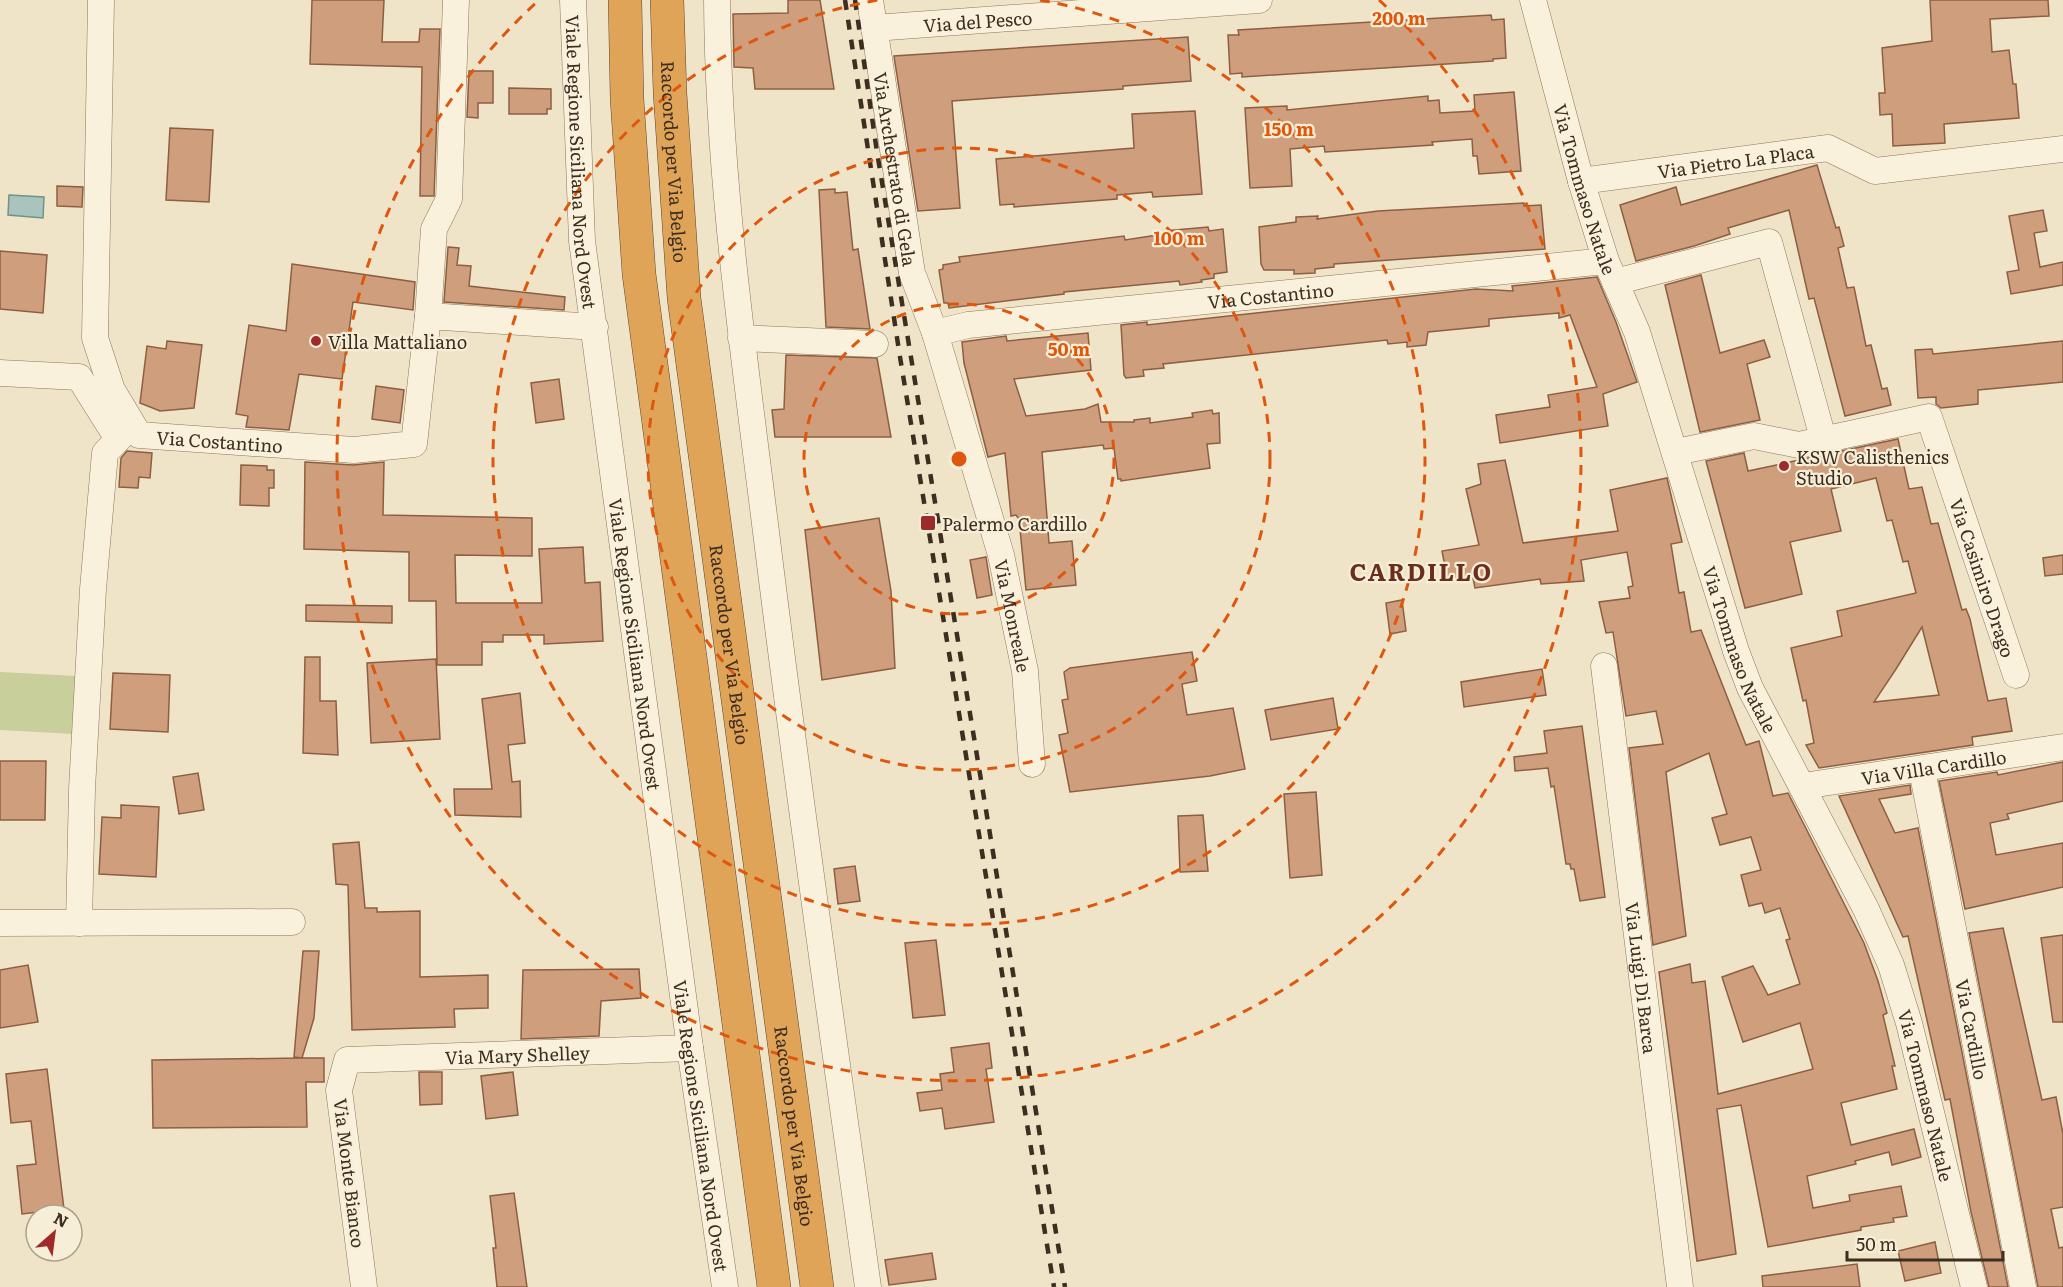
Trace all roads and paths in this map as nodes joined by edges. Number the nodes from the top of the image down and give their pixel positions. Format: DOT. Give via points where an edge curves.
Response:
graph roads {
  1 [pos="101,0"];
  2 [pos="456,0"];
  3 [pos="573,0"];
  4 [pos="625,0"];
  5 [pos="667,0"];
  6 [pos="717,0"];
  7 [pos="870,0"];
  8 [pos="1259,0"];
  9 [pos="1533,0"];
  10 [pos="874,28"];
  11 [pos="2063,148"];
  12 [pos="1581,181"];
  13 [pos="1611,272"];
  14 [pos="428,316"];
  15 [pos="595,327"];
  16 [pos="935,333"];
  17 [pos="741,338"];
  18 [pos="875,344"];
  19 [pos="0,373"];
  20 [pos="125,432"];
  21 [pos="1823,438"];
  22 [pos="1676,452"];
  23 [pos="1604,666"];
  24 [pos="2016,675"];
  25 [pos="2063,747"];
  26 [pos="1032,764"];
  27 [pos="1922,770"];
  28 [pos="1803,786"];
  29 [pos="292,922"];
  30 [pos="0,923"];
  31 [pos="79,923"];
  32 [pos="690,1048"];
  33 [pos="347,1060"];
  34 [pos="364,1287"];
  35 [pos="725,1287"];
  36 [pos="774,1287"];
  37 [pos="817,1287"];
  38 [pos="868,1287"];
  39 [pos="1680,1287"];
  40 [pos="1974,1287"];
  41 [pos="2023,1287"];
  1 -- 20 [label="street, Via Costantino" via="95,338"];
  2 -- 14 [label="street" via="449,199 434,229"];
  3 -- 15 [label="street, Viale Regione Siciliana Nord Ovest" via="582,241"];
  4 -- 36 [label="highway" via="627,99 639,274"];
  5 -- 37 [label="highway, Raccordo per Via Belgio" via="684,298"];
  6 -- 17 [label="street" via="717,66 729,238"];
  7 -- 10 [label="street, Via Archestrato di Gela"];
  8 -- 10 [label="street, Via del Pesco"];
  9 -- 12 [label="street, Via Tommaso Natale"];
  10 -- 16 [label="street, Via Archestrato di Gela" via="912,273"];
  11 -- 12 [label="street, Via Pietro La Placa" via="1875,171 1828,148"];
  12 -- 13 [label="street, Via Tommaso Natale"];
  13 -- 16 [label="street, Via Costantino" via="968,325"];
  13 -- 21 [label="street" via="1769,242"];
  13 -- 22 [label="street, Via Tommaso Natale" via="1637,332"];
  14 -- 15 [label="street"];
  14 -- 20 [label="street, Via Costantino" via="414,444 354,450"];
  15 -- 32 [label="street, Viale Regione Siciliana Nord Ovest"];
  16 -- 26 [label="street, Via Monreale" via="1001,555 1024,671"];
  17 -- 18 [label="street"];
  17 -- 38 [label="street" via="795,767"];
  19 -- 20 [label="street" via="79,377"];
  20 -- 31 [label="street" via="105,453 82,789"];
  21 -- 22 [label="street, Via Casimiro Drago" via="1799,445 1754,436"];
  21 -- 24 [label="street, Via Casimiro Drago" via="1929,417"];
  22 -- 28 [label="street, Via Tommaso Natale" via="1750,688"];
  23 -- 39 [label="street, Via Luigi Di Barca"];
  25 -- 27 [label="street, Via Villa Cardillo"];
  27 -- 28 [label="street, Via Villa Cardillo"];
  27 -- 41 [label="street, Via Cardillo"];
  28 -- 40 [label="street, Via Tommaso Natale" via="1891,965"];
  29 -- 31 [label="street"];
  30 -- 31 [label="street"];
  32 -- 33 [label="street, Via Mary Shelley"];
  32 -- 35 [label="street, Viale Regione Siciliana Nord Ovest"];
  33 -- 34 [label="street, Via Monte Bianco" via="339,1090"];
}
